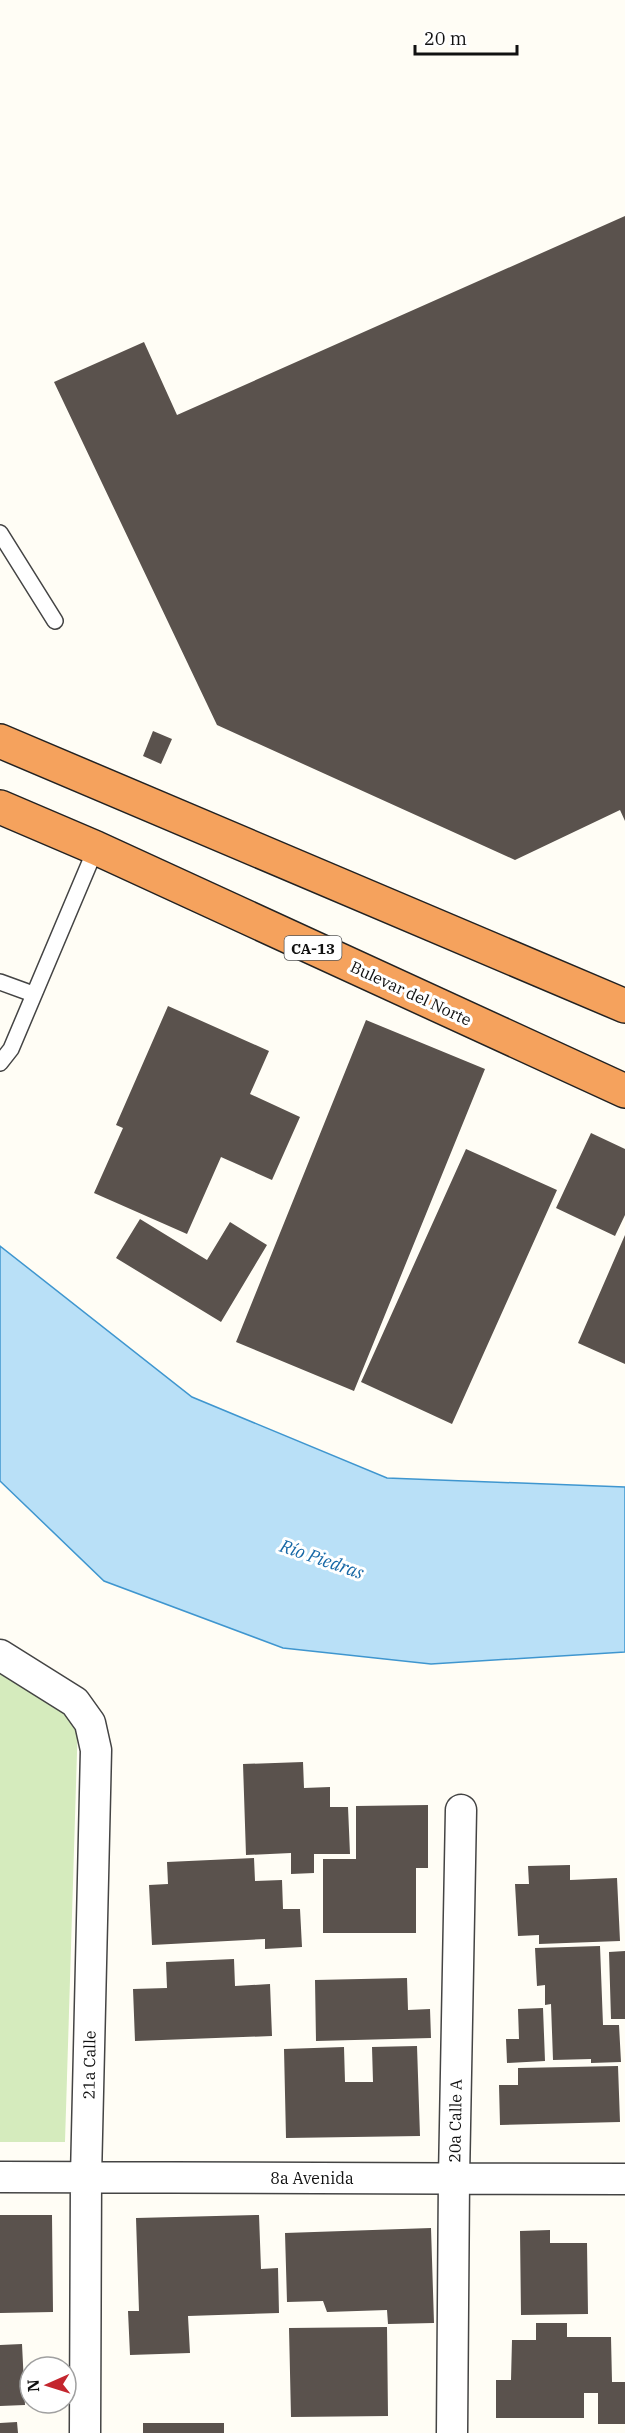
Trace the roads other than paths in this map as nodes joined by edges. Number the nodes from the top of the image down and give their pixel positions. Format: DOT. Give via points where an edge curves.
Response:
graph roads {
  1 [pos="0,533"];
  2 [pos="55,621"];
  3 [pos="0,741"];
  4 [pos="0,807"];
  5 [pos="96,848"];
  6 [pos="0,982"];
  7 [pos="33,994"];
  8 [pos="625,1006"];
  9 [pos="0,1064"];
  10 [pos="625,1091"];
  11 [pos="0,1655"];
  12 [pos="461,1810"];
  13 [pos="0,2177"];
  14 [pos="86,2177"];
  15 [pos="454,2178"];
  16 [pos="625,2179"];
  17 [pos="85,2433"];
  18 [pos="453,2433"];
  1 -- 2 [label="lane"];
  3 -- 8 [label="highway"];
  4 -- 5 [label="highway, Bulevar del Norte / CA-13"];
  5 -- 7 [label="lane"];
  5 -- 10 [label="highway, Bulevar del Norte / CA-13"];
  6 -- 7 [label="lane"];
  7 -- 9 [label="lane" via="11,1048"];
  11 -- 14 [label="street, 21a Calle" via="75,1702 90,1724 96,1750"];
  12 -- 15 [label="street, 20a Calle A"];
  13 -- 14 [label="street, 8a Avenida"];
  14 -- 15 [label="street, 8a Avenida"];
  14 -- 17 [label="street, 21a Calle"];
  15 -- 16 [label="street, 8a Avenida"];
  15 -- 18 [label="street, 20a Calle A"];
}
